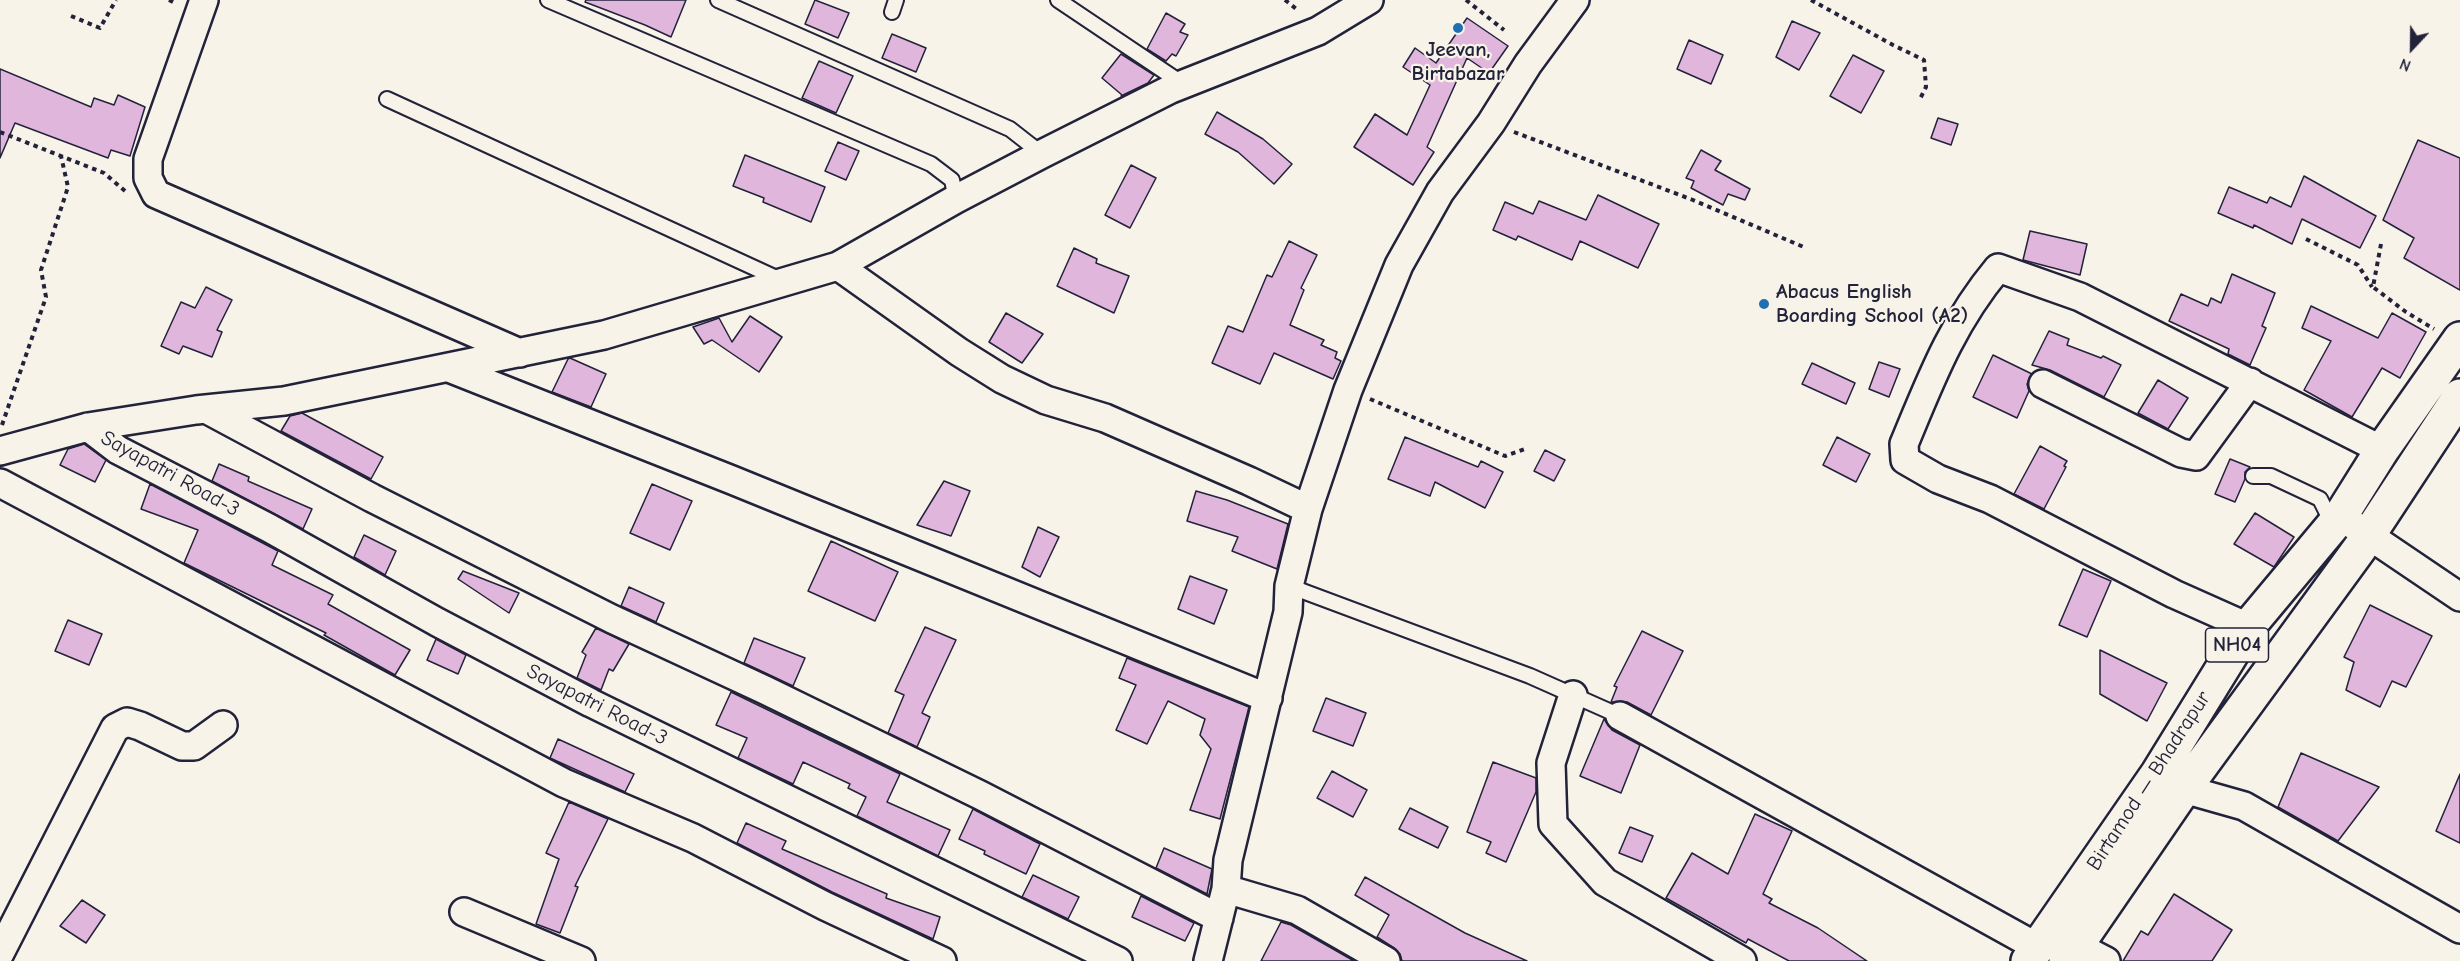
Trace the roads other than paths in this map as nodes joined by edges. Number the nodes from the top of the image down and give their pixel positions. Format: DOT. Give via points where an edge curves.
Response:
graph roads {
  1 [pos="204,0"];
  2 [pos="548,0"];
  3 [pos="718,0"];
  4 [pos="1058,0"];
  5 [pos="1369,0"];
  6 [pos="1575,0"];
  7 [pos="1184,84"];
  8 [pos="387,99"];
  9 [pos="1042,154"];
  10 [pos="956,199"];
  11 [pos="838,266"];
  12 [pos="785,282"];
  13 [pos="2451,336"];
  14 [pos="520,353"];
  15 [pos="449,368"];
  16 [pos="2250,382"];
  17 [pos="2043,384"];
  18 [pos="2460,396"];
  19 [pos="206,409"];
  20 [pos="88,427"];
  21 [pos="2382,450"];
  22 [pos="0,451"];
  23 [pos="2253,476"];
  24 [pos="0,483"];
  25 [pos="1308,509"];
  26 [pos="2340,517"];
  27 [pos="2369,534"];
  28 [pos="1289,586"];
  29 [pos="2460,597"];
  30 [pos="2248,627"];
  31 [pos="1573,695"];
  32 [pos="1268,698"];
  33 [pos="1620,716"];
  34 [pos="222,725"];
  35 [pos="2171,781"];
  36 [pos="1226,889"];
  37 [pos="464,912"];
  38 [pos="1219,918"];
  39 [pos="2460,929"];
  40 [pos="0,953"];
  41 [pos="2071,953"];
  42 [pos="2032,954"];
  43 [pos="581,961"];
  44 [pos="942,961"];
  45 [pos="1118,961"];
  46 [pos="1208,961"];
  47 [pos="1386,961"];
  48 [pos="1742,961"];
  49 [pos="2106,961"];
  1 -- 14 [label="street" via="148,159 148,177 156,194"];
  2 -- 10 [label="lane" via="931,164 952,180"];
  3 -- 9 [label="lane" via="1010,129"];
  4 -- 7 [label="lane"];
  5 -- 7 [label="street" via="1318,31"];
  6 -- 25 [label="street" via="1440,192 1399,265 1348,390"];
  7 -- 9 [label="street"];
  8 -- 12 [label="lane"];
  9 -- 10 [label="street"];
  10 -- 11 [label="street"];
  11 -- 12 [label="street"];
  11 -- 25 [label="street" via="1002,379 1046,400 1105,418"];
  12 -- 14 [label="street" via="604,335"];
  13 -- 21 [label="main road, Birtamod — Bhadrapur / NH04"];
  14 -- 15 [label="street"];
  15 -- 19 [label="street" via="284,401"];
  15 -- 32 [label="street"];
  16 -- 17 [label="street" via="2196,456 2181,453"];
  16 -- 21 [label="street"];
  16 -- 30 [label="street" via="2080,297 1998,268 1979,291 1944,349 1904,444 1905,460 1938,479 1990,499 2174,594"];
  18 -- 27 [label="main road, Birtamod — Bhadrapur / NH04"];
  19 -- 20 [label="street"];
  19 -- 38 [label="street" via="612,619 980,795"];
  20 -- 22 [label="street"];
  20 -- 45 [label="street, Sayapatri Road-3" via="118,450 591,703"];
  21 -- 26 [label="main road, Birtamod — Bhadrapur / NH04"];
  23 -- 26 [label="lane" via="2271,476 2320,499 2326,511"];
  24 -- 44 [label="street" via="564,783 693,838"];
  25 -- 28 [label="street"];
  26 -- 27 [label="street"];
  26 -- 30 [label="main road, Birtamod — Bhadrapur / NH04"];
  27 -- 29 [label="street"];
  27 -- 35 [label="main road, Birtamod — Bhadrapur / NH04"];
  28 -- 31 [label="lane" via="1530,675"];
  28 -- 32 [label="street" via="1288,612"];
  30 -- 35 [label="main road, Birtamod — Bhadrapur / NH04"];
  31 -- 33 [label="lane"];
  31 -- 48 [label="street" via="1551,763 1553,824 1605,882"];
  32 -- 36 [label="street" via="1228,860"];
  33 -- 42 [label="street"];
  34 -- 40 [label="street" via="194,746 182,746 127,722 115,728"];
  35 -- 39 [label="street" via="2244,806"];
  35 -- 41 [label="main road, Birtamod — Bhadrapur / NH04"];
  35 -- 42 [label="main road, Birtamod — Bhadrapur / NH04"];
  36 -- 38 [label="street"];
  36 -- 47 [label="street" via="1297,910"];
  37 -- 43 [label="street"];
  38 -- 46 [label="street"];
  41 -- 49 [label="street"];
}
